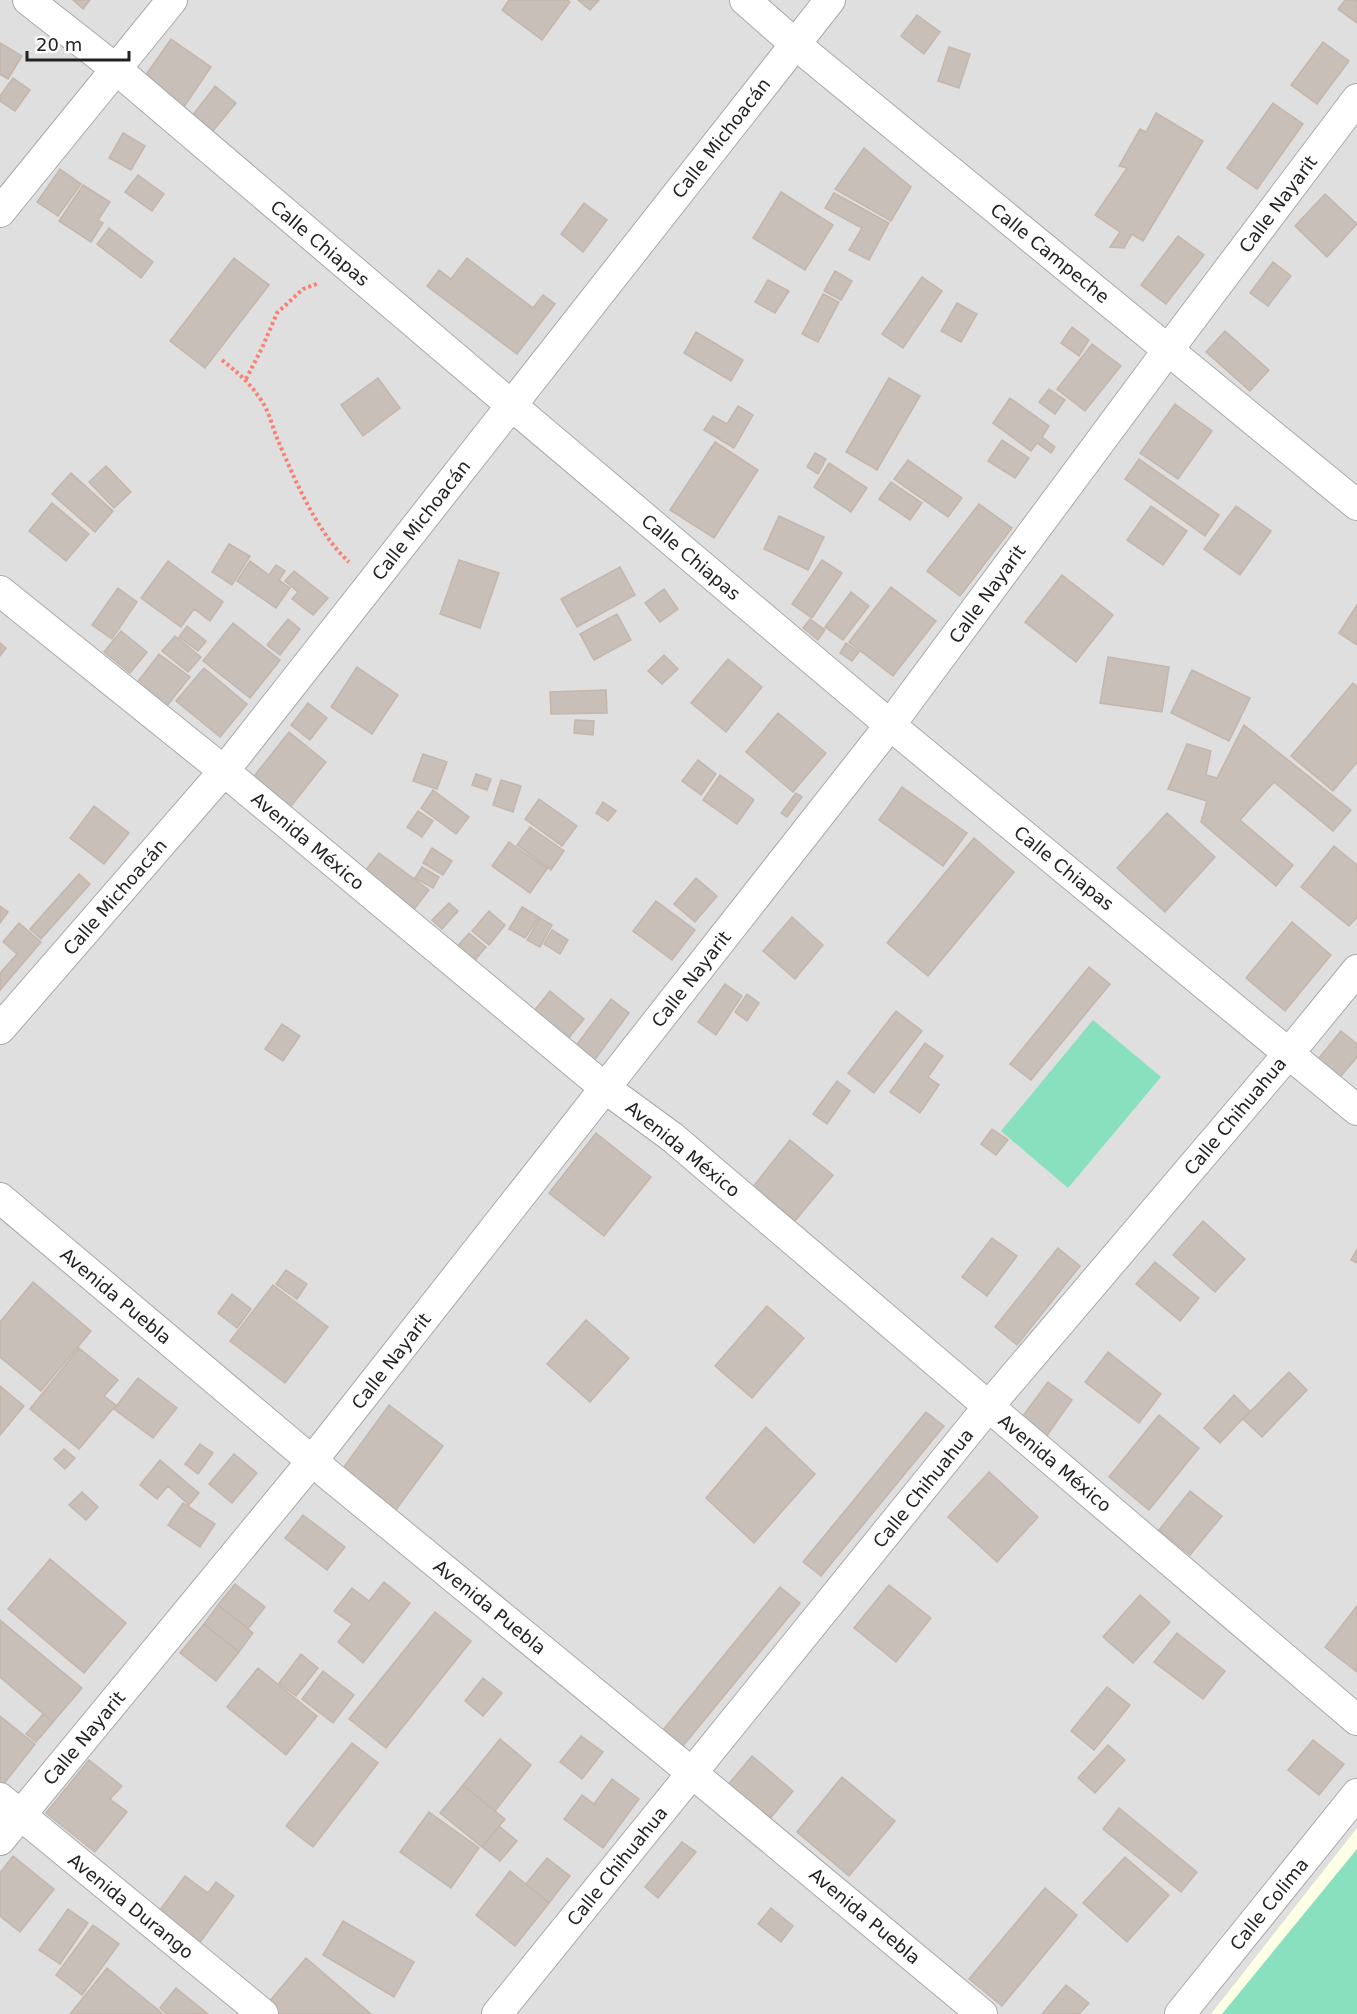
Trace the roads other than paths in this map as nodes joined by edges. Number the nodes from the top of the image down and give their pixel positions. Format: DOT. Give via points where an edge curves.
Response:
graph roads {
  1 [pos="28,0"];
  2 [pos="172,0"];
  3 [pos="745,0"];
  4 [pos="830,0"];
  5 [pos="795,44"];
  6 [pos="116,69"];
  7 [pos="1357,99"];
  8 [pos="0,212"];
  9 [pos="1168,350"];
  10 [pos="511,405"];
  11 [pos="1357,505"];
  12 [pos="0,591"];
  13 [pos="891,725"];
  14 [pos="224,771"];
  15 [pos="1357,970"];
  16 [pos="0,1029"];
  17 [pos="1289,1053"];
  18 [pos="605,1088"];
  19 [pos="1357,1110"];
  20 [pos="0,1198"];
  21 [pos="988,1407"];
  22 [pos="312,1461"];
  23 [pos="1357,1720"];
  24 [pos="692,1773"];
  25 [pos="1357,1794"];
  26 [pos="10,1806"];
  27 [pos="0,1840"];
  28 [pos="263,2014"];
  29 [pos="497,2014"];
  30 [pos="982,2014"];
  31 [pos="1180,2014"];
  1 -- 6 [label="street, Calle Chiapas"];
  2 -- 6 [label="street"];
  3 -- 5 [label="street, Calle Campeche"];
  4 -- 5 [label="street, Calle Michoacán"];
  5 -- 9 [label="street, Calle Campeche"];
  5 -- 10 [label="street, Calle Michoacán"];
  6 -- 8 [label="street"];
  6 -- 10 [label="street, Calle Chiapas"];
  7 -- 9 [label="street, Calle Nayarit"];
  9 -- 11 [label="street, Calle Campeche"];
  9 -- 13 [label="street, Calle Nayarit"];
  10 -- 13 [label="street, Calle Chiapas"];
  10 -- 14 [label="street, Calle Michoacán"];
  12 -- 14 [label="street, Avenida México"];
  13 -- 17 [label="street, Calle Chiapas"];
  13 -- 18 [label="street, Calle Nayarit"];
  14 -- 16 [label="street, Calle Michoacán"];
  14 -- 18 [label="street, Avenida México"];
  15 -- 17 [label="street, Calle Chihuahua"];
  17 -- 19 [label="street, Calle Chiapas"];
  17 -- 21 [label="street, Calle Chihuahua"];
  18 -- 21 [label="street, Avenida México" via="672,1137"];
  18 -- 22 [label="street, Calle Nayarit"];
  20 -- 22 [label="street, Avenida Puebla"];
  21 -- 23 [label="street, Avenida México"];
  21 -- 24 [label="street, Calle Chihuahua"];
  22 -- 24 [label="street, Avenida Puebla"];
  22 -- 26 [label="street, Calle Nayarit"];
  24 -- 29 [label="street, Calle Chihuahua"];
  24 -- 30 [label="street, Avenida Puebla"];
  25 -- 31 [label="street, Calle Colima"];
  26 -- 27 [label="street, Calle Nayarit"];
  26 -- 28 [label="street, Avenida Durango"];
}
